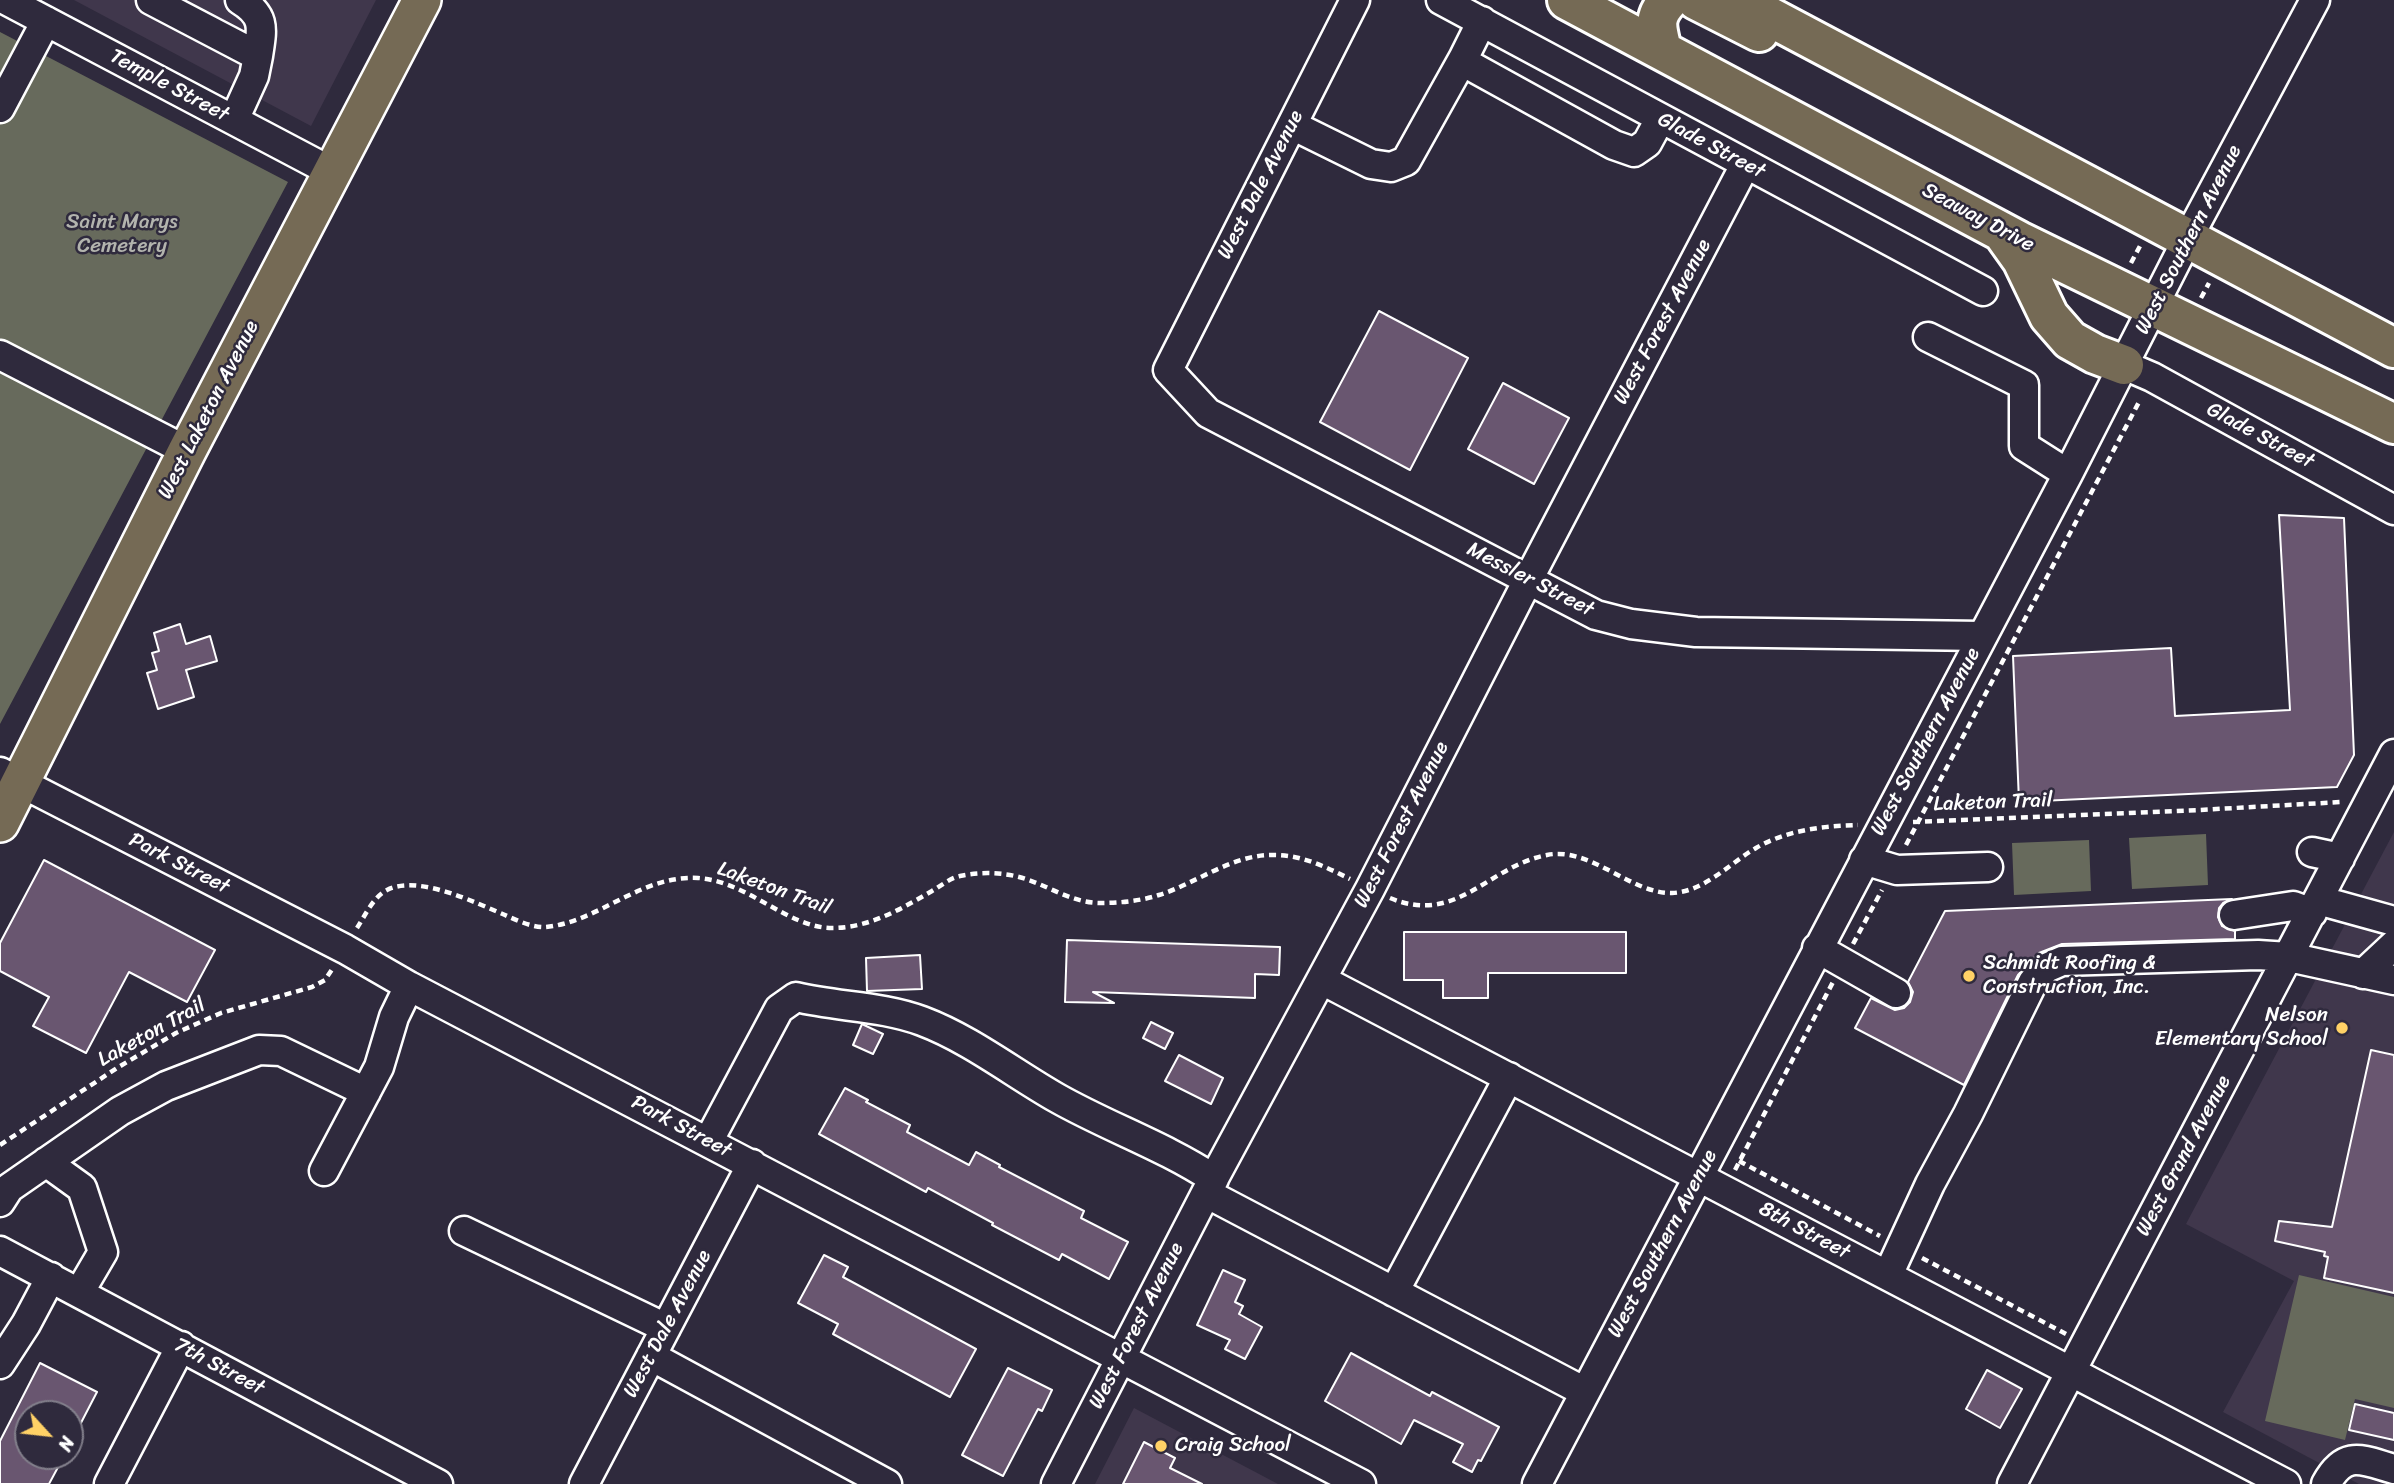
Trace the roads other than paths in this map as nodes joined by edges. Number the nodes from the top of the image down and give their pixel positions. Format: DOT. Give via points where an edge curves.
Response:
graph roads {
  1 [pos="6,0"];
  2 [pos="151,0"];
  3 [pos="240,0"];
  4 [pos="422,0"];
  5 [pos="1355,0"];
  6 [pos="1441,0"];
  7 [pos="1567,0"];
  8 [pos="1669,0"];
  9 [pos="1696,0"];
  10 [pos="1738,0"];
  11 [pos="2315,0"];
  12 [pos="46,21"];
  13 [pos="1482,22"];
  14 [pos="1662,50"];
  15 [pos="258,56"];
  16 [pos="1464,57"];
  17 [pos="0,108"];
  18 [pos="1660,119"];
  19 [pos="234,120"];
  20 [pos="1292,125"];
  21 [pos="1745,165"];
  22 [pos="332,172"];
  23 [pos="2131,209"];
  24 [pos="2001,232"];
  25 [pos="2188,238"];
  26 [pos="1983,290"];
  27 [pos="2154,306"];
  28 [pos="1928,337"];
  29 [pos="2394,348"];
  30 [pos="0,355"];
  31 [pos="2124,365"];
  32 [pos="1168,370"];
  33 [pos="2394,424"];
  34 [pos="187,452"];
  35 [pos="2068,474"];
  36 [pos="2394,510"];
  37 [pos="1528,580"];
  38 [pos="1982,636"];
  39 [pos="2394,754"];
  40 [pos="10,778"];
  41 [pos="0,823"];
  42 [pos="2312,852"];
  43 [pos="2340,858"];
  44 [pos="1864,859"];
  45 [pos="1988,867"];
  46 [pos="2315,906"];
  47 [pos="2234,915"];
  48 [pos="2394,922"];
  49 [pos="2394,945"];
  50 [pos="1817,948"];
  51 [pos="2289,957"];
  52 [pos="2363,974"];
  53 [pos="1322,980"];
  54 [pos="2394,980"];
  55 [pos="409,986"];
  56 [pos="1896,993"];
  57 [pos="1510,1077"];
  58 [pos="366,1091"];
  59 [pos="708,1142"];
  60 [pos="46,1162"];
  61 [pos="752,1164"];
  62 [pos="324,1171"];
  63 [pos="1699,1176"];
  64 [pos="1210,1186"];
  65 [pos="0,1202"];
  66 [pos="464,1231"];
  67 [pos="0,1251"];
  68 [pos="1888,1275"];
  69 [pos="51,1278"];
  70 [pos="79,1293"];
  71 [pos="1394,1293"];
  72 [pos="666,1328"];
  73 [pos="181,1346"];
  74 [pos="651,1356"];
  75 [pos="1119,1358"];
  76 [pos="0,1364"];
  77 [pos="2072,1371"];
  78 [pos="1585,1392"];
  79 [pos="2394,1469"];
  80 [pos="2254,1477"];
  81 [pos="109,1484"];
  82 [pos="438,1484"];
  83 [pos="584,1484"];
  84 [pos="887,1484"];
  85 [pos="1056,1484"];
  86 [pos="1361,1484"];
  87 [pos="1537,1484"];
  88 [pos="2012,1484"];
  89 [pos="2286,1484"];
  90 [pos="2326,1484"];
  1 -- 12 [label="street, Temple Street"];
  2 -- 15 [label="street"];
  3 -- 15 [label="street" via="258,14 262,28"];
  4 -- 22 [label="main road, West Laketon Avenue"];
  5 -- 20 [label="street, West Dale Avenue"];
  6 -- 13 [label="street, Glade Street"];
  7 -- 14 [label="highway, Seaway Drive"];
  8 -- 14 [label="highway" via="1659,11"];
  9 -- 23 [label="highway" via="2094,208"];
  10 -- 23 [label="highway"];
  11 -- 25 [label="street, West Southern Avenue"];
  12 -- 17 [label="street"];
  12 -- 19 [label="street, Temple Street"];
  13 -- 16 [label="street"];
  13 -- 18 [label="street, Glade Street"];
  14 -- 24 [label="highway, Seaway Drive"];
  15 -- 19 [label="street"];
  16 -- 18 [label="street" via="1469,65 1634,152 1647,144"];
  16 -- 20 [label="street" via="1406,161 1391,167 1371,164"];
  18 -- 21 [label="street, Glade Street"];
  19 -- 22 [label="street, Temple Street"];
  20 -- 32 [label="street, West Dale Avenue"];
  21 -- 26 [label="street, Glade Street"];
  21 -- 37 [label="street, West Forest Avenue"];
  22 -- 34 [label="main road, West Laketon Avenue"];
  23 -- 25 [label="highway"];
  24 -- 27 [label="highway, Seaway Drive"];
  24 -- 31 [label="highway" via="2022,260 2049,316 2070,340"];
  25 -- 27 [label="street, West Southern Avenue"];
  25 -- 29 [label="highway"];
  27 -- 31 [label="street, West Southern Avenue"];
  27 -- 33 [label="highway, Seaway Drive"];
  28 -- 35 [label="street" via="2024,385 2024,446"];
  30 -- 34 [label="street"];
  31 -- 35 [label="street, West Southern Avenue"];
  31 -- 36 [label="street, Glade Street"];
  32 -- 37 [label="street, Messler Street" via="1208,412"];
  34 -- 40 [label="main road, West Laketon Avenue"];
  35 -- 38 [label="street, West Southern Avenue"];
  37 -- 38 [label="street, Messler Street" via="1597,615 1670,629"];
  37 -- 53 [label="street, West Forest Avenue"];
  38 -- 44 [label="street, West Southern Avenue"];
  39 -- 43 [label="street, West Grand Avenue"];
  40 -- 41 [label="main road, West Laketon Avenue"];
  40 -- 55 [label="street, Park Street"];
  42 -- 43 [label="street"];
  43 -- 46 [label="street, West Grand Avenue"];
  44 -- 45 [label="street" via="1893,869"];
  44 -- 50 [label="street, West Southern Avenue"];
  46 -- 47 [label="street"];
  46 -- 48 [label="street"];
  46 -- 51 [label="street, West Grand Avenue"];
  49 -- 52 [label="street"];
  50 -- 56 [label="street"];
  50 -- 63 [label="street, West Southern Avenue"];
  51 -- 52 [label="street"];
  51 -- 68 [label="street" via="2062,961 2046,968 2033,982"];
  51 -- 77 [label="street, West Grand Avenue"];
  52 -- 54 [label="street"];
  53 -- 57 [label="street, 8th Street"];
  53 -- 64 [label="street, West Forest Avenue"];
  55 -- 58 [label="street"];
  55 -- 59 [label="street, Park Street"];
  57 -- 63 [label="street, 8th Street"];
  57 -- 71 [label="street"];
  58 -- 60 [label="street" via="281,1051 259,1050 166,1086"];
  58 -- 62 [label="street"];
  59 -- 61 [label="street, Park Street"];
  59 -- 64 [label="street" via="779,1009 796,997 923,1021 1059,1099 1158,1145"];
  60 -- 65 [label="street" via="9,1188"];
  60 -- 70 [label="street" via="82,1188 103,1252"];
  61 -- 72 [label="street, West Dale Avenue"];
  61 -- 75 [label="street, Park Street"];
  63 -- 68 [label="street, 8th Street"];
  63 -- 78 [label="street, West Southern Avenue"];
  64 -- 71 [label="street"];
  64 -- 75 [label="street, West Forest Avenue"];
  66 -- 72 [label="street"];
  67 -- 69 [label="street, 7th Street"];
  68 -- 77 [label="street, 8th Street"];
  69 -- 70 [label="street, 7th Street"];
  69 -- 76 [label="street"];
  70 -- 73 [label="street, 7th Street"];
  71 -- 78 [label="street"];
  72 -- 74 [label="street, West Dale Avenue"];
  73 -- 81 [label="street"];
  73 -- 82 [label="street, 7th Street"];
  74 -- 83 [label="street, West Dale Avenue"];
  74 -- 84 [label="street"];
  75 -- 85 [label="street, West Forest Avenue"];
  75 -- 86 [label="street, Park Street"];
  77 -- 80 [label="street, 8th Street"];
  77 -- 88 [label="street, West Grand Avenue"];
  78 -- 87 [label="street, West Southern Avenue"];
  79 -- 90 [label="street" via="2360,1460 2344,1462 2335,1467"];
  80 -- 89 [label="street, 8th Street"];
}
